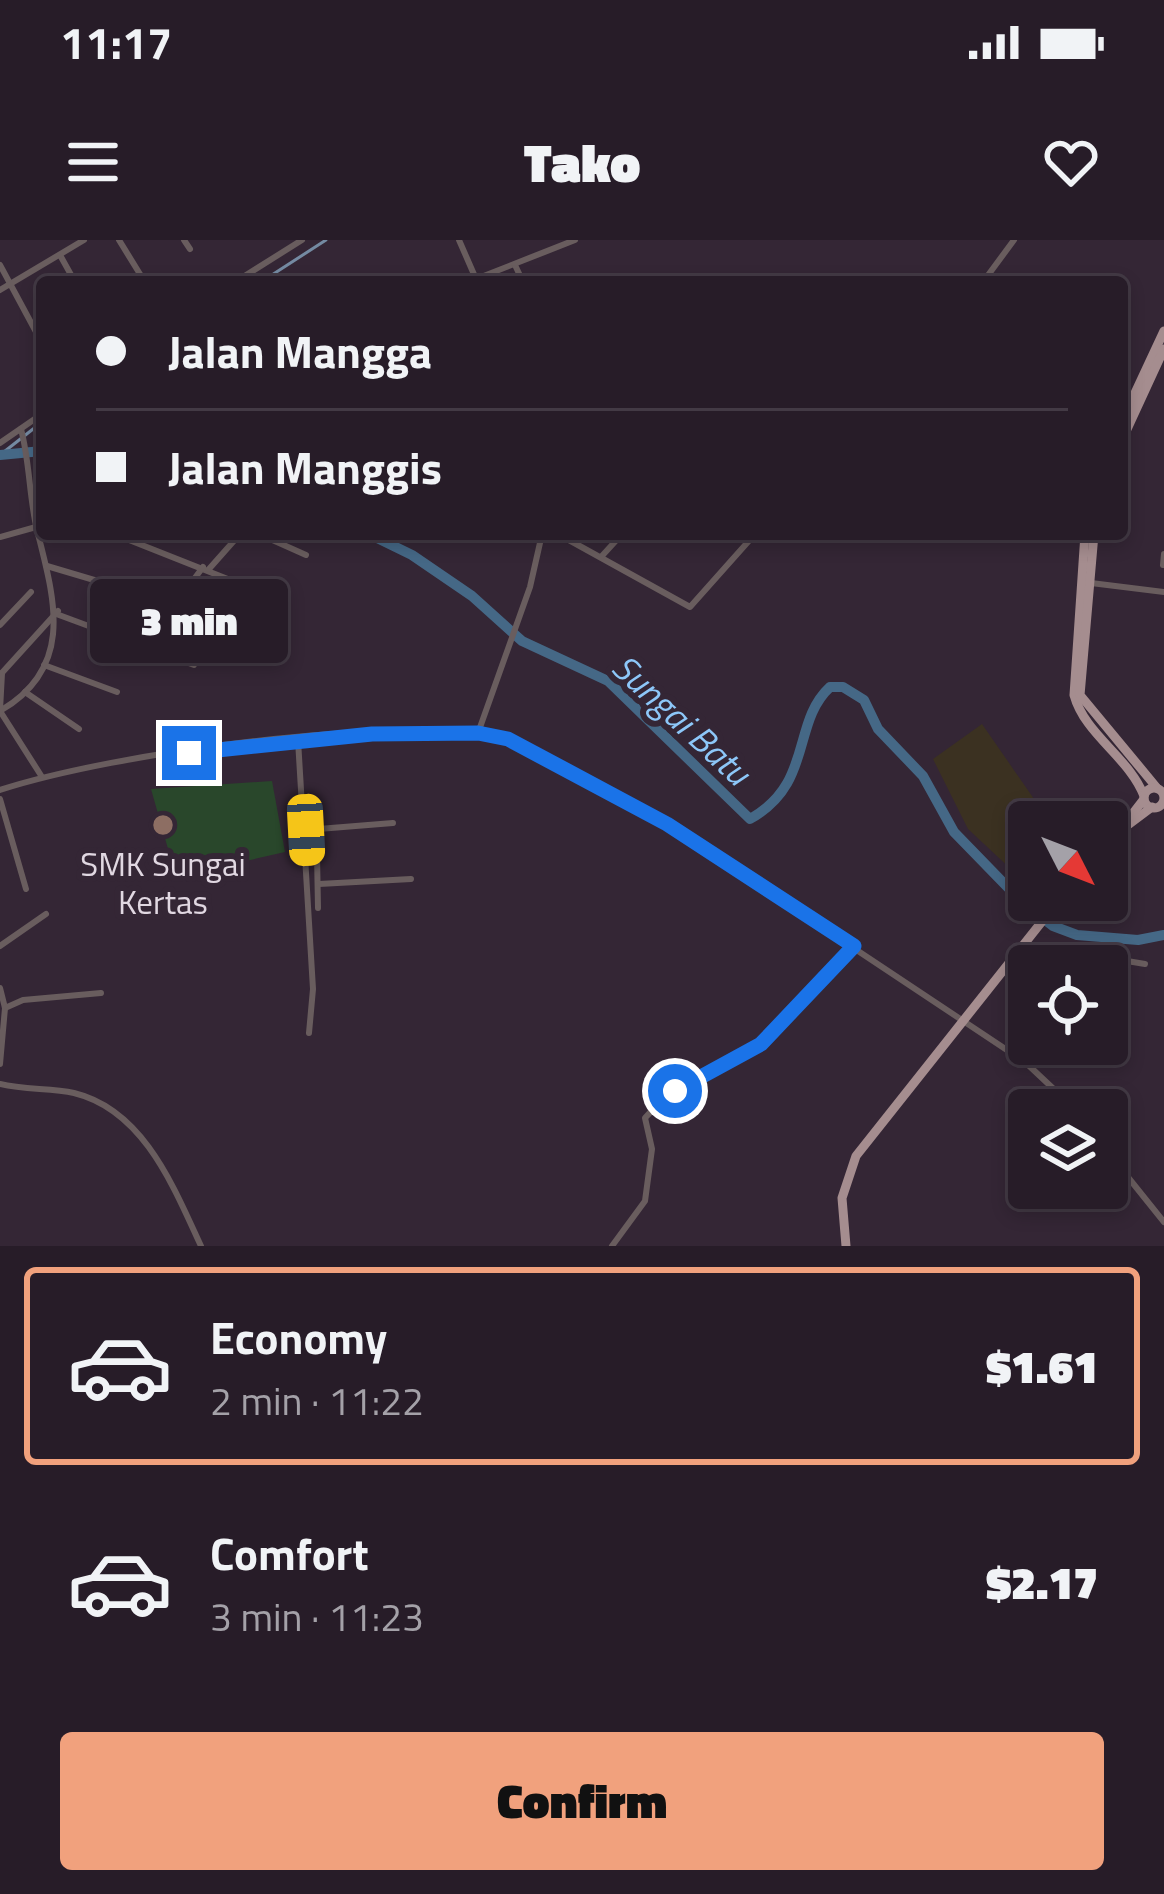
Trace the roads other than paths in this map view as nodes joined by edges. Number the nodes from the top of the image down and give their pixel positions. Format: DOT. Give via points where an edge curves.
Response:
graph roads {
  1 [pos="84,240"];
  2 [pos="118,240"];
  3 [pos="184,240"];
  4 [pos="302,240"];
  5 [pos="459,240"];
  6 [pos="575,240"];
  7 [pos="1014,240"];
  8 [pos="190,249"];
  9 [pos="61,255"];
  10 [pos="515,265"];
  11 [pos="0,266"];
  12 [pos="72,276"];
  13 [pos="141,276"];
  14 [pos="245,276"];
  15 [pos="475,276"];
  16 [pos="484,276"];
  17 [pos="520,276"];
  18 [pos="987,276"];
  19 [pos="3,288"];
  20 [pos="1164,331"];
  21 [pos="36,335"];
  22 [pos="1164,349"];
  23 [pos="1128,409"];
  24 [pos="36,419"];
  25 [pos="1128,427"];
  26 [pos="21,431"];
  27 [pos="0,442"];
  28 [pos="31,470"];
  29 [pos="36,470"];
  30 [pos="36,527"];
  31 [pos="0,537"];
  32 [pos="40,540"];
  33 [pos="130,540"];
  34 [pos="235,540"];
  35 [pos="273,540"];
  36 [pos="540,540"];
  37 [pos="569,540"];
  38 [pos="617,540"];
  39 [pos="750,540"];
  40 [pos="1090,540"];
  41 [pos="1164,554"];
  42 [pos="307,555"];
  43 [pos="601,557"];
  44 [pos="1163,565"];
  45 [pos="47,566"];
  46 [pos="206,568"];
  47 [pos="1087,587"];
  48 [pos="31,592"];
  49 [pos="1164,592"];
  50 [pos="268,595"];
  51 [pos="172,609"];
  52 [pos="58,613"];
  53 [pos="0,625"];
  54 [pos="230,633"];
  55 [pos="44,665"];
  56 [pos="194,665"];
  57 [pos="1,674"];
  58 [pos="25,692"];
  59 [pos="117,692"];
  60 [pos="0,710"];
  61 [pos="79,729"];
  62 [pos="478,733"];
  63 [pos="298,740"];
  64 [pos="42,777"];
  65 [pos="0,795"];
  66 [pos="1162,795"];
  67 [pos="316,801"];
  68 [pos="1149,802"];
  69 [pos="1164,817"];
  70 [pos="393,823"];
  71 [pos="1128,824"];
  72 [pos="317,829"];
  73 [pos="306,830"];
  74 [pos="412,879"];
  75 [pos="318,884"];
  76 [pos="308,885"];
  77 [pos="26,889"];
  78 [pos="318,908"];
  79 [pos="46,914"];
  80 [pos="1043,921"];
  81 [pos="0,946"];
  82 [pos="854,946"];
  83 [pos="1128,961"];
  84 [pos="1145,964"];
  85 [pos="0,988"];
  86 [pos="101,993"];
  87 [pos="5,1008"];
  88 [pos="964,1020"];
  89 [pos="1,1025"];
  90 [pos="309,1034"];
  91 [pos="1008,1050"];
  92 [pos="0,1064"];
  93 [pos="1028,1065"];
  94 [pos="0,1084"];
  95 [pos="1054,1089"];
  96 [pos="1128,1177"];
  97 [pos="1163,1221"];
  98 [pos="201,1246"];
  99 [pos="612,1246"];
  100 [pos="846,1246"];
  1 -- 9 [label="street"];
  2 -- 13 [label="street"];
  3 -- 8 [label="street"];
  4 -- 14 [label="street"];
  5 -- 15 [label="street"];
  6 -- 10 [label="street"];
  7 -- 18 [label="street"];
  9 -- 12 [label="street"];
  9 -- 19 [label="street"];
  10 -- 16 [label="street"];
  10 -- 17 [label="street"];
  11 -- 19 [label="street"];
  19 -- 21 [label="street"];
  20 -- 23 [label="main road"];
  22 -- 25 [label="main road"];
  24 -- 26 [label="street"];
  26 -- 27 [label="street"];
  26 -- 28 [label="street"];
  28 -- 29 [label="street"];
  28 -- 30 [label="street"];
  30 -- 31 [label="street"];
  32 -- 45 [label="street"];
  33 -- 46 [label="street"];
  34 -- 46 [label="street"];
  35 -- 42 [label="street"];
  36 -- 62 [label="street"];
  37 -- 43 [label="street"];
  38 -- 43 [label="street"];
  39 -- 43 [label="street" via="690,607"];
  40 -- 47 [label="main road"];
  41 -- 44 [label="street"];
  45 -- 51 [label="street"];
  45 -- 52 [label="street"];
  46 -- 50 [label="street"];
  46 -- 51 [label="street"];
  47 -- 49 [label="street"];
  47 -- 66 [label="main road" via="1080,695"];
  47 -- 68 [label="main road" via="1077,706"];
  48 -- 53 [label="street"];
  51 -- 54 [label="street"];
  52 -- 55 [label="street"];
  52 -- 56 [label="street"];
  52 -- 57 [label="street"];
  55 -- 58 [label="street"];
  55 -- 59 [label="street"];
  57 -- 60 [label="street"];
  58 -- 60 [label="street"];
  58 -- 61 [label="street"];
  60 -- 64 [label="street"];
  62 -- 63 [label="street"];
  62 -- 82 [label="street" via="520,744 667,824"];
  63 -- 64 [label="street"];
  63 -- 73 [label="street"];
  64 -- 65 [label="street"];
  65 -- 77 [label="street"];
  66 -- 68 [label="main road"];
  66 -- 68 [label="main road"];
  67 -- 72 [label="street"];
  68 -- 69 [label="street"];
  68 -- 71 [label="main road"];
  70 -- 72 [label="street"];
  72 -- 73 [label="street"];
  72 -- 75 [label="street"];
  73 -- 76 [label="street"];
  74 -- 75 [label="street"];
  75 -- 76 [label="street"];
  75 -- 78 [label="street"];
  76 -- 90 [label="street"];
  79 -- 81 [label="street"];
  80 -- 88 [label="main road"];
  82 -- 88 [label="street"];
  82 -- 99 [label="street" via="761,1044 675,1091 645,1118 652,1150 645,1202"];
  83 -- 84 [label="street"];
  85 -- 87 [label="street"];
  86 -- 87 [label="street"];
  87 -- 89 [label="street"];
  88 -- 91 [label="street"];
  88 -- 100 [label="main road" via="856,1156 842,1198"];
  89 -- 92 [label="street"];
  93 -- 95 [label="street"];
  94 -- 98 [label="street" via="77,1094 121,1117 155,1157"];
  96 -- 97 [label="street"];
}
